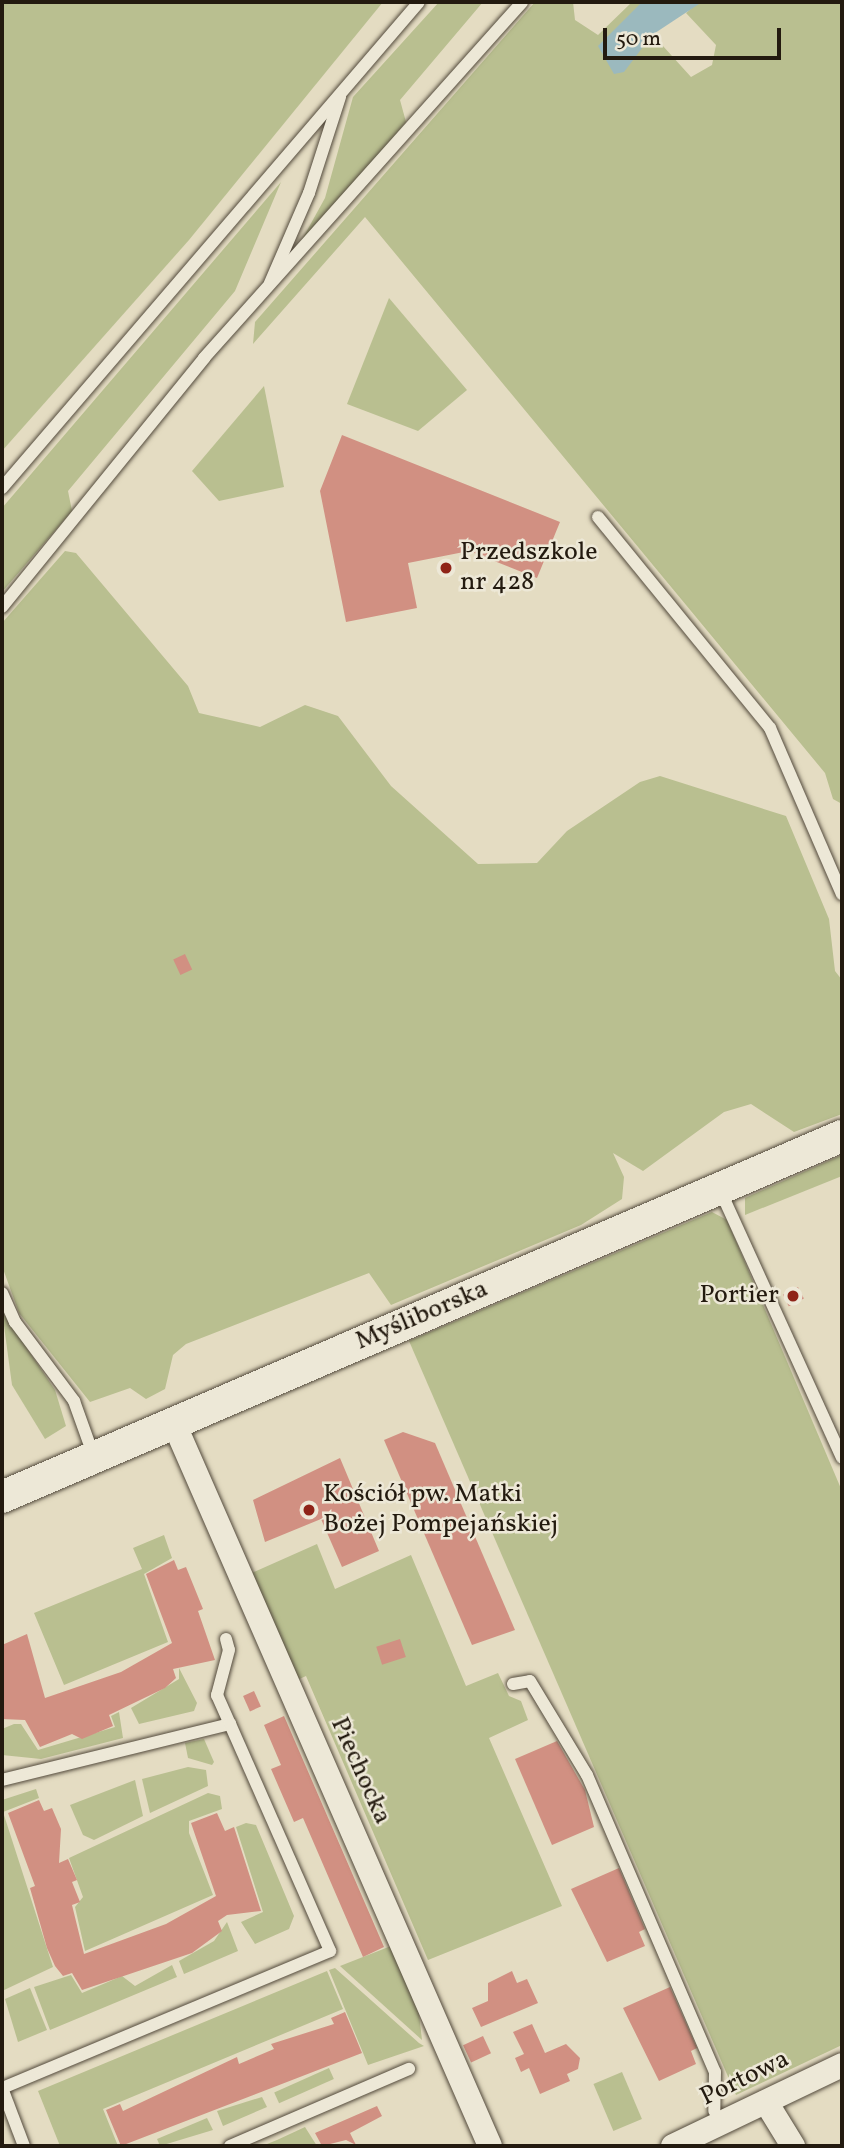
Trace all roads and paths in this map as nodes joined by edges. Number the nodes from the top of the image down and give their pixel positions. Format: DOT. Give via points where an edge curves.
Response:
graph roads {
  1 [pos="419,2"];
  2 [pos="522,2"];
  3 [pos="342,91"];
  4 [pos="265,293"];
  5 [pos="2,488"];
  6 [pos="598,517"];
  7 [pos="2,607"];
  8 [pos="842,894"];
  9 [pos="842,1136"];
  10 [pos="720,1189"];
  11 [pos="2,1293"];
  12 [pos="173,1421"];
  13 [pos="94,1457"];
  14 [pos="842,1457"];
  15 [pos="2,1497"];
  16 [pos="226,1639"];
  17 [pos="513,1684"];
  18 [pos="230,1724"];
  19 [pos="2,1780"];
  20 [pos="842,2065"];
  21 [pos="409,2070"];
  22 [pos="2,2088"];
  23 [pos="766,2102"];
  24 [pos="714,2110"];
  25 [pos="24,2146"];
  26 [pos="230,2146"];
  27 [pos="490,2146"];
  28 [pos="673,2146"];
  29 [pos="793,2146"];
  1 -- 3 [label="lane"];
  2 -- 4 [label="lane"];
  3 -- 4 [label="lane" via="309,193"];
  3 -- 5 [label="lane"];
  4 -- 7 [label="lane" via="204,358"];
  6 -- 8 [label="lane" via="770,728"];
  9 -- 10 [label="street, Myśliborska"];
  10 -- 12 [label="street, Myśliborska"];
  10 -- 14 [label="lane"];
  11 -- 13 [label="lane" via="15,1322 74,1401"];
  12 -- 13 [label="street, Myśliborska"];
  12 -- 27 [label="street, Piechocka"];
  13 -- 15 [label="street, Myśliborska"];
  16 -- 18 [label="lane" via="229,1650 217,1695"];
  17 -- 24 [label="lane" via="530,1681 587,1775 715,2072"];
  18 -- 19 [label="lane"];
  18 -- 22 [label="lane" via="330,1951"];
  20 -- 23 [label="street, Portowa"];
  21 -- 26 [label="lane"];
  22 -- 25 [label="lane"];
  23 -- 28 [label="street, Portowa"];
  23 -- 29 [label="street"];
}
